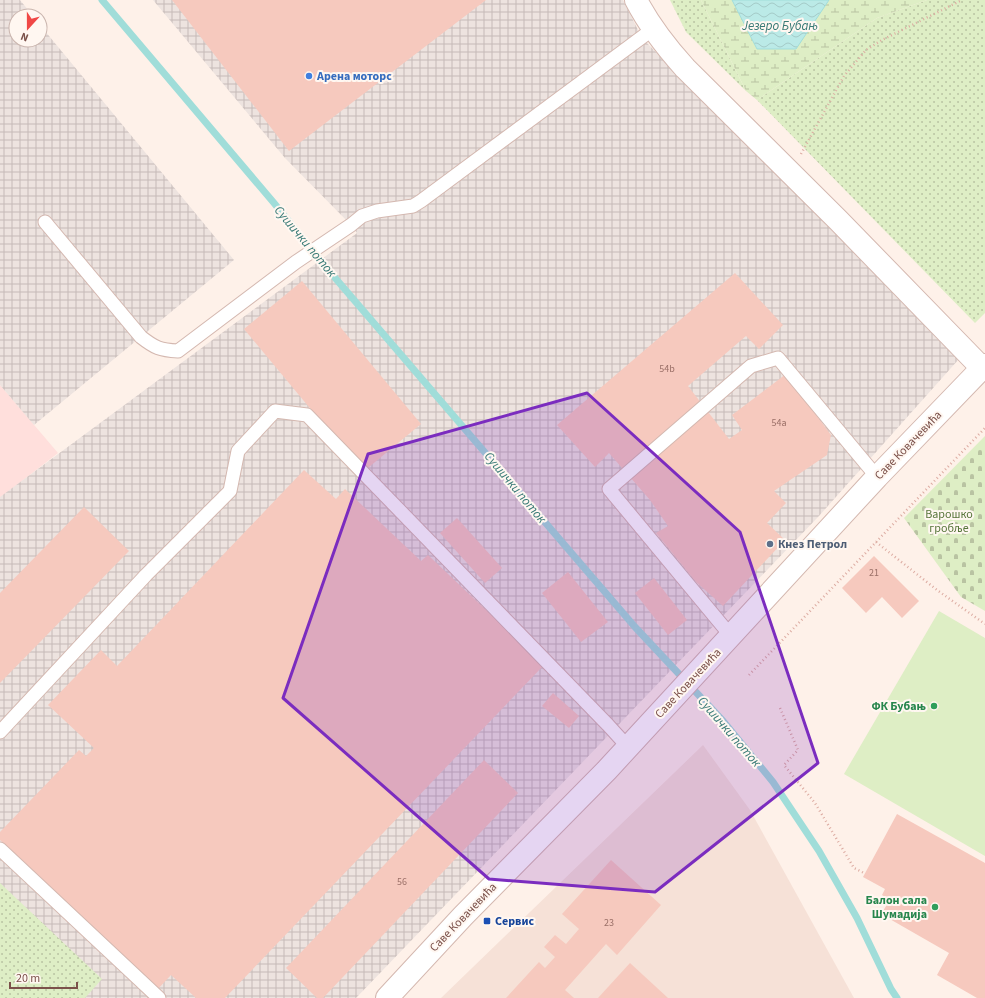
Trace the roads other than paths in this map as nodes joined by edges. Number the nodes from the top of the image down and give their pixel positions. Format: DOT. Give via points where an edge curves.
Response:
graph roads {
  1 [pos="636,0"];
  2 [pos="653,29"];
  3 [pos="45,222"];
  4 [pos="983,366"];
  5 [pos="877,477"];
  6 [pos="724,644"];
  7 [pos="0,732"];
  8 [pos="628,747"];
  9 [pos="0,849"];
  10 [pos="159,998"];
  11 [pos="387,998"];
  1 -- 2 [label="street"];
  2 -- 3 [label="lane" via="421,201 408,207 377,211 362,216 178,351 152,346 141,337"];
  2 -- 4 [label="street" via="685,68"];
  4 -- 5 [label="street, Саве Ковачевића"];
  5 -- 6 [label="street, Саве Ковачевића"];
  5 -- 6 [label="lane" via="778,358 752,366 609,489"];
  6 -- 8 [label="street, Саве Ковачевића"];
  7 -- 8 [label="lane" via="146,575 230,491 238,451 276,411 307,415"];
  8 -- 11 [label="street, Саве Ковачевића"];
  9 -- 10 [label="lane"];
}
